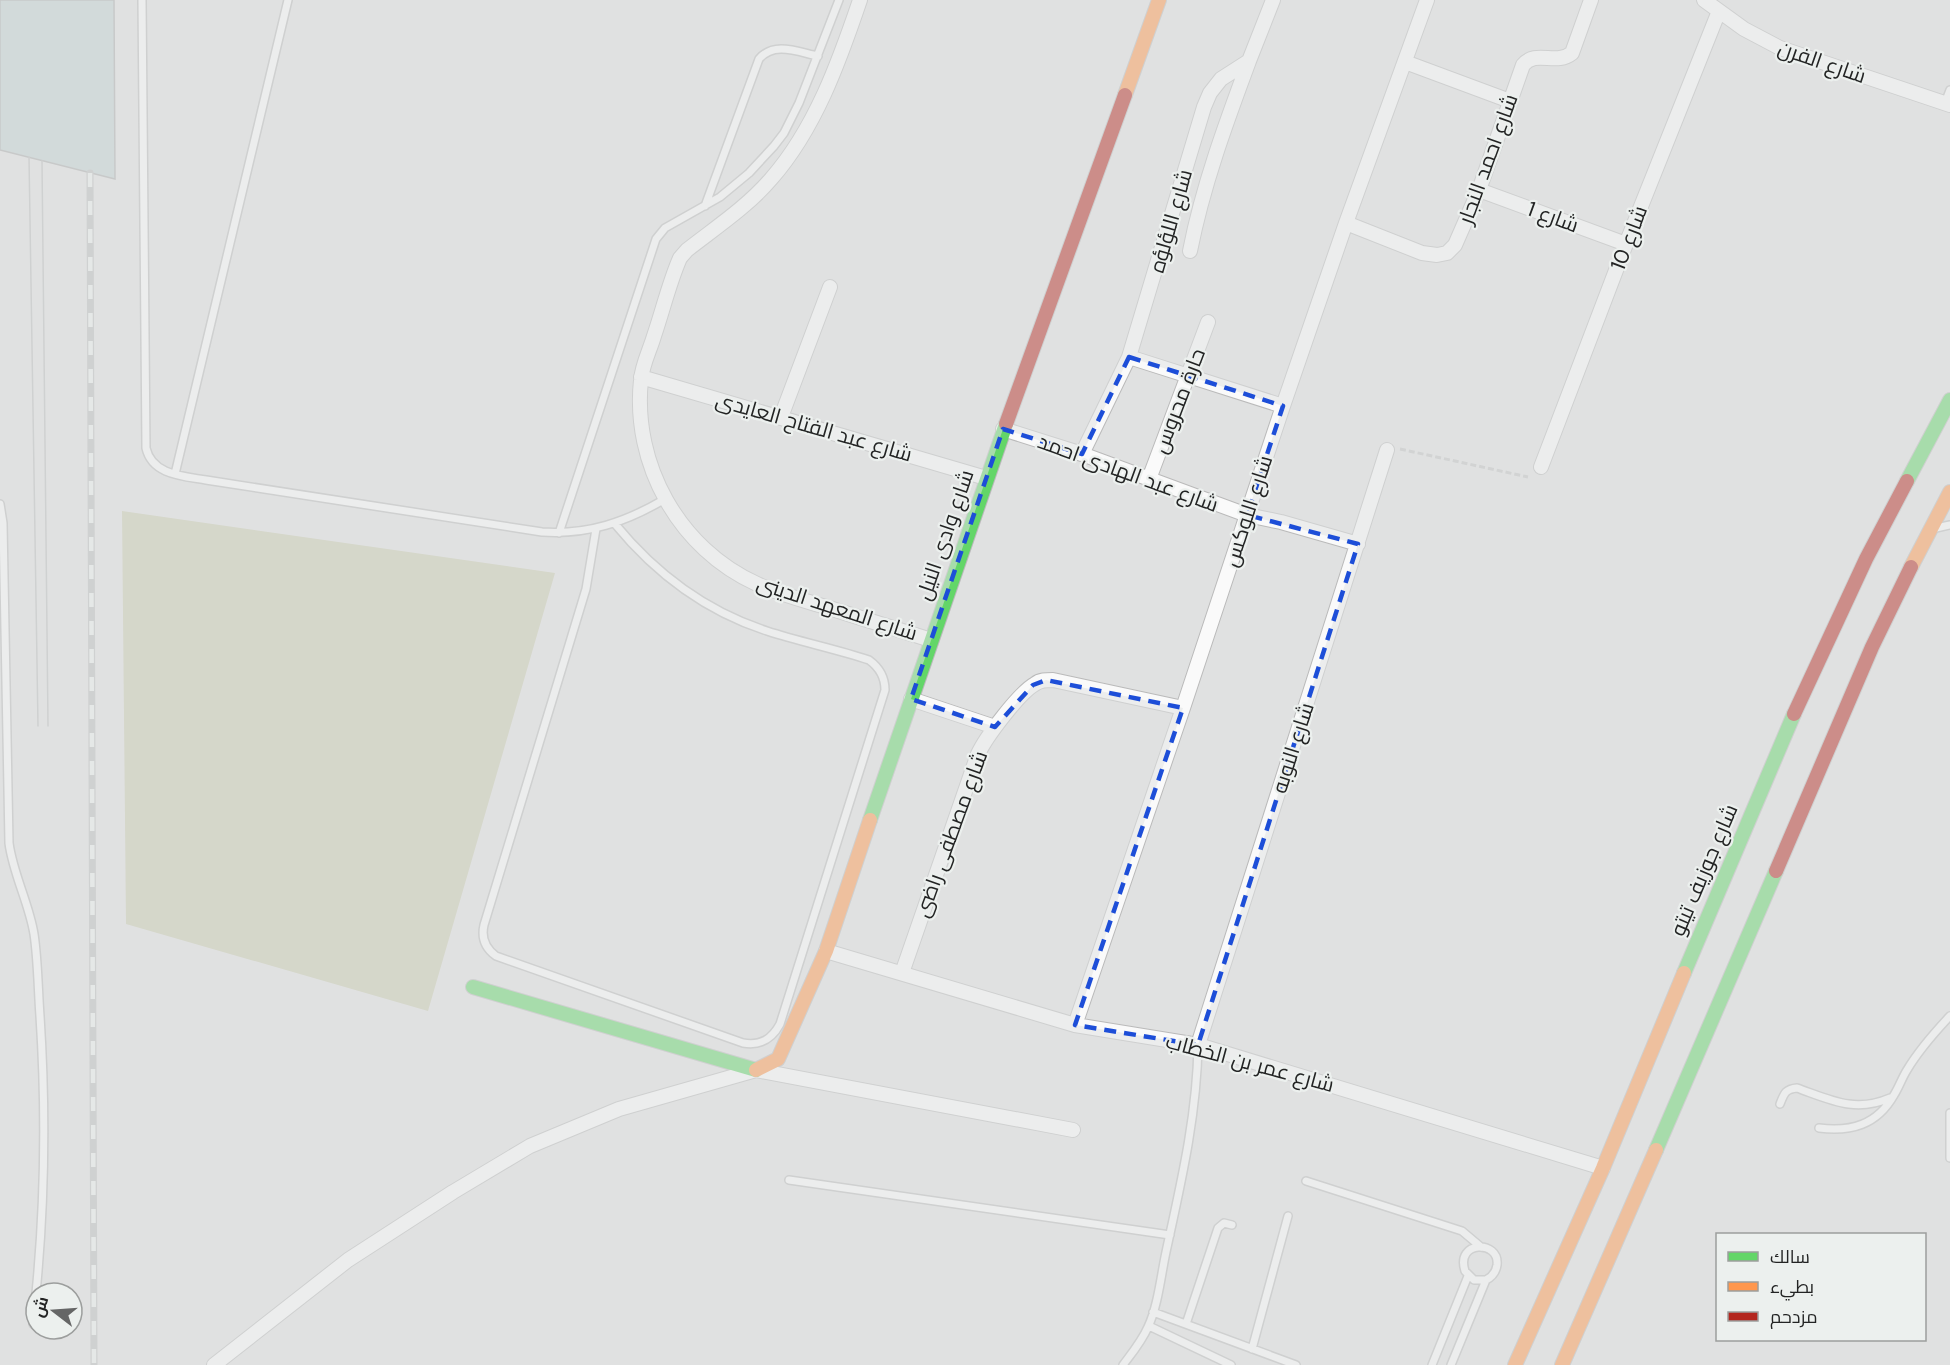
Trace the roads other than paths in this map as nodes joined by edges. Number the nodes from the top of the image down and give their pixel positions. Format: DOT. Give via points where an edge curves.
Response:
graph roads {
  1 [pos="142,0"];
  2 [pos="288,0"];
  3 [pos="839,0"];
  4 [pos="860,0"];
  5 [pos="1159,0"];
  6 [pos="1273,0"];
  7 [pos="1427,0"];
  8 [pos="1592,0"];
  9 [pos="1704,0"];
  10 [pos="1719,11"];
  11 [pos="818,56"];
  12 [pos="1249,61"];
  13 [pos="1405,62"];
  14 [pos="1948,100"];
  15 [pos="1510,101"];
  16 [pos="1479,190"];
  17 [pos="705,206"];
  18 [pos="1346,223"];
  19 [pos="1626,244"];
  20 [pos="1190,251"];
  21 [pos="830,287"];
  22 [pos="1208,322"];
  23 [pos="1129,357"];
  24 [pos="1188,376"];
  25 [pos="641,377"];
  26 [pos="1950,400"];
  27 [pos="1283,406"];
  28 [pos="781,417"];
  29 [pos="1003,429"];
  30 [pos="1387,450"];
  31 [pos="1082,454"];
  32 [pos="1541,467"];
  33 [pos="175,474"];
  34 [pos="986,478"];
  35 [pos="1149,479"];
  36 [pos="1950,492"];
  37 [pos="665,499"];
  38 [pos="0,504"];
  39 [pos="1247,515"];
  40 [pos="615,524"];
  41 [pos="1950,525"];
  42 [pos="596,529"];
  43 [pos="1930,530"];
  44 [pos="559,533"];
  45 [pos="1358,544"];
  46 [pos="931,640"];
  47 [pos="911,699"];
  48 [pos="1183,708"];
  49 [pos="995,727"];
  50 [pos="826,951"];
  51 [pos="902,973"];
  52 [pos="473,987"];
  53 [pos="1950,1016"];
  54 [pos="1075,1025"];
  55 [pos="1198,1044"];
  56 [pos="756,1070"];
  57 [pos="1893,1097"];
  58 [pos="1780,1104"];
  59 [pos="1950,1113"];
  60 [pos="1819,1128"];
  61 [pos="1073,1130"];
  62 [pos="1950,1158"];
  63 [pos="1602,1168"];
  64 [pos="789,1180"];
  65 [pos="1305,1181"];
  66 [pos="1288,1216"];
  67 [pos="1232,1225"];
  68 [pos="1170,1235"];
  69 [pos="1481,1247"];
  70 [pos="1468,1276"];
  71 [pos="1486,1280"];
  72 [pos="37,1281"];
  73 [pos="1153,1312"];
  74 [pos="1186,1324"];
  75 [pos="1149,1326"];
  76 [pos="1252,1349"];
  77 [pos="214,1365"];
  78 [pos="1123,1365"];
  79 [pos="1231,1365"];
  80 [pos="1296,1365"];
  81 [pos="1432,1365"];
  82 [pos="1451,1365"];
  83 [pos="1515,1365"];
  84 [pos="1562,1365"];
  1 -- 33 [label="lane" via="147,448 151,462"];
  2 -- 33 [label="lane"];
  3 -- 11 [label="lane"];
  4 -- 25 [label="street, شارع المعهد الدينى" via="807,130 771,179 680,258"];
  5 -- 29 [label="main road, شارع وادى النيل"];
  6 -- 12 [label="street"];
  7 -- 13 [label="street, شارع اللوكس"];
  8 -- 15 [label="street, شارع احمد النجار" via="1572,53 1562,59 1536,57 1526,61"];
  9 -- 10 [label="street, شارع الفرن"];
  10 -- 14 [label="street, شارع الفرن" via="1780,48"];
  10 -- 19 [label="street, شارع 10"];
  11 -- 17 [label="lane" via="793,118 774,146 735,185"];
  11 -- 17 [label="lane" via="782,48 768,51 759,59"];
  12 -- 20 [label="street" via="1210,171"];
  12 -- 23 [label="street, شارع اللؤلؤه" via="1221,79 1204,107"];
  13 -- 15 [label="street"];
  13 -- 18 [label="street, شارع اللوكس"];
  15 -- 16 [label="street, شارع احمد النجار"];
  16 -- 18 [label="street, شارع احمد النجار" via="1455,245 1447,253 1422,253"];
  16 -- 19 [label="street, شارع 1"];
  17 -- 44 [label="lane" via="665,228 652,246"];
  18 -- 27 [label="street, شارع اللوكس"];
  19 -- 32 [label="street, شارع 10"];
  21 -- 28 [label="street"];
  22 -- 24 [label="street, حارة محروس"];
  23 -- 24 [label="street"];
  23 -- 31 [label="street, شارع اللؤلؤه"];
  24 -- 27 [label="street"];
  24 -- 35 [label="street, حارة محروس"];
  25 -- 28 [label="street, شارع عبد الفتاح العايدى"];
  25 -- 37 [label="street, شارع المعهد الدينى" via="644,440"];
  26 -- 63 [label="main road, شارع جوزيف تيتو" via="1821,652"];
  27 -- 39 [label="street, شارع اللوكس"];
  28 -- 34 [label="street, شارع عبد الفتاح العايدى"];
  29 -- 31 [label="street, شارع عبد الهادى احمد"];
  29 -- 34 [label="main road, شارع وادى النيل"];
  30 -- 45 [label="street, شارع النوبه"];
  31 -- 35 [label="street, شارع عبد الهادى احمد"];
  33 -- 44 [label="lane"];
  34 -- 46 [label="main road, شارع وادى النيل"];
  35 -- 39 [label="street, شارع عبد الهادى احمد"];
  36 -- 43 [label="main road"];
  37 -- 40 [label="lane"];
  37 -- 46 [label="street, شارع المعهد الدينى" via="682,526 704,549 757,584"];
  38 -- 72 [label="lane" via="9,843 34,934 44,1071 43,1197"];
  39 -- 45 [label="street, شارع عبد الهادى احمد"];
  39 -- 48 [label="street, شارع اللوكس"];
  40 -- 42 [label="lane"];
  40 -- 42 [label="lane" via="658,570 709,607 767,632 869,660 883,675 885,690 780,1024 772,1037 758,1043 743,1043 496,956 483,938 586,589"];
  41 -- 43 [label="lane"];
  42 -- 44 [label="lane"];
  43 -- 84 [label="main road" via="1872,647"];
  45 -- 55 [label="street, شارع النوبه"];
  46 -- 47 [label="main road, شارع وادى النيل"];
  47 -- 49 [label="street"];
  47 -- 50 [label="main road, شارع وادى النيل"];
  48 -- 49 [label="street, شارع مصطفى راضى" via="1046,680 1033,685"];
  48 -- 54 [label="street, شارع اللوكس"];
  49 -- 51 [label="street, شارع مصطفى راضى" via="978,754"];
  50 -- 51 [label="street, شارع عمر بن الخطاب"];
  50 -- 56 [label="main road, شارع وادى النيل" via="778,1059"];
  51 -- 54 [label="street, شارع عمر بن الخطاب"];
  52 -- 56 [label="main road"];
  53 -- 57 [label="lane" via="1921,1048"];
  54 -- 55 [label="street, شارع عمر بن الخطاب"];
  55 -- 63 [label="street, شارع عمر بن الخطاب"];
  55 -- 68 [label="lane" via="1197,1090"];
  56 -- 61 [label="street"];
  56 -- 77 [label="street" via="619,1109 530,1146 348,1260"];
  57 -- 58 [label="lane" via="1863,1106 1848,1105 1797,1088 1785,1092"];
  57 -- 60 [label="lane" via="1880,1114 1861,1126 1840,1131"];
  59 -- 62 [label="lane"];
  63 -- 83 [label="main road, شارع جوزيف تيتو"];
  64 -- 68 [label="lane"];
  65 -- 69 [label="lane" via="1461,1231"];
  66 -- 76 [label="lane"];
  67 -- 74 [label="lane" via="1224,1222 1218,1227"];
  68 -- 73 [label="lane"];
  69 -- 70 [label="lane" via="1466,1254 1463,1266"];
  69 -- 71 [label="lane" via="1492,1251 1497,1261 1495,1273"];
  70 -- 71 [label="lane"];
  70 -- 81 [label="lane"];
  71 -- 82 [label="lane"];
  73 -- 74 [label="lane"];
  73 -- 75 [label="lane"];
  74 -- 76 [label="lane"];
  75 -- 78 [label="lane"];
  75 -- 79 [label="lane"];
  76 -- 80 [label="lane"];
}
